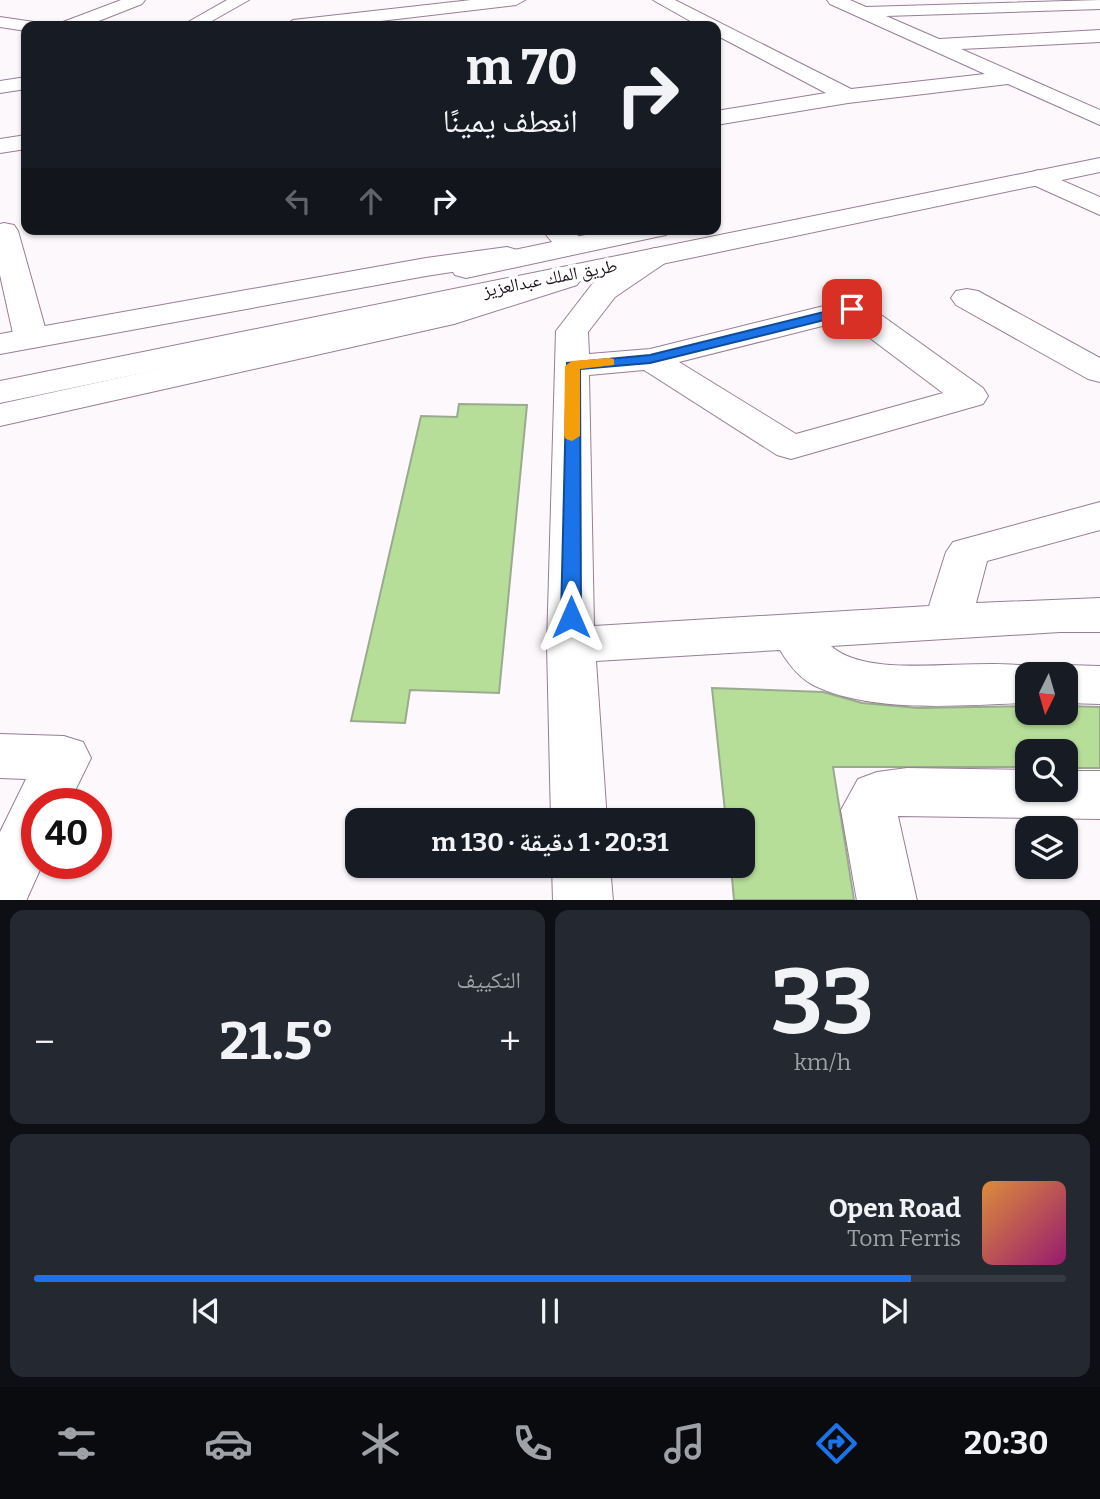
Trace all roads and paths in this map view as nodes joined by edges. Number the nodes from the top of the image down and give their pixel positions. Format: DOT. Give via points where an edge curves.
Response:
graph roads {
  1 [pos="136,0"];
  2 [pos="240,0"];
  3 [pos="331,0"];
  4 [pos="516,0"];
  5 [pos="662,0"];
  6 [pos="836,0"];
  7 [pos="479,2"];
  8 [pos="1100,4"];
  9 [pos="862,12"];
  10 [pos="355,19"];
  11 [pos="82,21"];
  12 [pos="200,21"];
  13 [pos="337,21"];
  14 [pos="511,21"];
  15 [pos="702,21"];
  16 [pos="0,22"];
  17 [pos="21,25"];
  18 [pos="721,31"];
  19 [pos="1100,36"];
  20 [pos="936,44"];
  21 [pos="1009,78"];
  22 [pos="21,84"];
  23 [pos="0,87"];
  24 [pos="1100,93"];
  25 [pos="1048,95"];
  26 [pos="848,96"];
  27 [pos="721,117"];
  28 [pos="1100,118"];
  29 [pos="1100,142"];
  30 [pos="21,143"];
  31 [pos="0,146"];
  32 [pos="1100,165"];
  33 [pos="935,174"];
  34 [pos="1038,178"];
  35 [pos="1100,207"];
  36 [pos="10,230"];
  37 [pos="721,232"];
  38 [pos="702,235"];
  39 [pos="655,243"];
  40 [pos="566,249"];
  41 [pos="967,298"];
  42 [pos="31,338"];
  43 [pos="0,344"];
  44 [pos="650,359"];
  45 [pos="572,366"];
  46 [pos="0,370"];
  47 [pos="1100,372"];
  48 [pos="0,392"];
  49 [pos="0,415"];
  50 [pos="1100,516"];
  51 [pos="1100,615"];
  52 [pos="948,621"];
  53 [pos="793,631"];
  54 [pos="571,645"];
  55 [pos="1015,684"];
  56 [pos="1078,684"];
  57 [pos="1100,685"];
  58 [pos="0,756"];
  59 [pos="49,788"];
  60 [pos="1100,795"];
  61 [pos="578,808"];
  62 [pos="21,848"];
  63 [pos="582,878"];
  64 [pos="0,892"];
  65 [pos="583,900"];
  66 [pos="887,900"];
  1 -- 11 [label="main road"];
  2 -- 12 [label="main road"];
  3 -- 10 [label="main road"];
  4 -- 7 [label="main road"];
  5 -- 15 [label="main road"];
  6 -- 9 [label="main road"];
  7 -- 10 [label="main road"];
  7 -- 14 [label="main road"];
  8 -- 9 [label="main road"];
  9 -- 20 [label="main road"];
  10 -- 13 [label="main road"];
  16 -- 17 [label="main road"];
  18 -- 26 [label="main road"];
  19 -- 20 [label="main road"];
  20 -- 21 [label="main road"];
  21 -- 25 [label="main road"];
  21 -- 26 [label="main road"];
  22 -- 23 [label="main road"];
  24 -- 25 [label="main road"];
  25 -- 28 [label="main road"];
  26 -- 27 [label="main road"];
  29 -- 33 [label="main road"];
  30 -- 31 [label="main road"];
  32 -- 34 [label="main road, طريق الملك عبدالعزيز"];
  34 -- 35 [label="main road"];
  34 -- 37 [label="main road, طريق الملك عبدالعزيز"];
  36 -- 42 [label="main road"];
  38 -- 39 [label="main road, طريق الملك عبدالعزيز"];
  39 -- 40 [label="main road, طريق الملك عبدالعزيز"];
  39 -- 45 [label="main road" via="604,290 572,331"];
  40 -- 42 [label="main road" via="426,267"];
  40 -- 46 [label="main road, طريق الملك عبدالعزيز"];
  40 -- 48 [label="main road, طريق الملك عبدالعزيز"];
  40 -- 49 [label="main road" via="454,314"];
  41 -- 47 [label="main road"];
  42 -- 43 [label="main road"];
  44 -- 44 [label="main road" via="791,447 970,396 852,309"];
  44 -- 45 [label="main road"];
  45 -- 54 [label="main road"];
  50 -- 52 [label="main road" via="968,552"];
  51 -- 52 [label="main road"];
  52 -- 53 [label="main road"];
  53 -- 54 [label="main road"];
  53 -- 55 [label="main road" via="805,652 831,672 881,683"];
  54 -- 61 [label="main road"];
  56 -- 57 [label="main road"];
  58 -- 59 [label="main road" via="64,758"];
  60 -- 66 [label="main road" via="907,791 877,796 869,810"];
  62 -- 64 [label="main road"];
  63 -- 65 [label="main road"];
}
